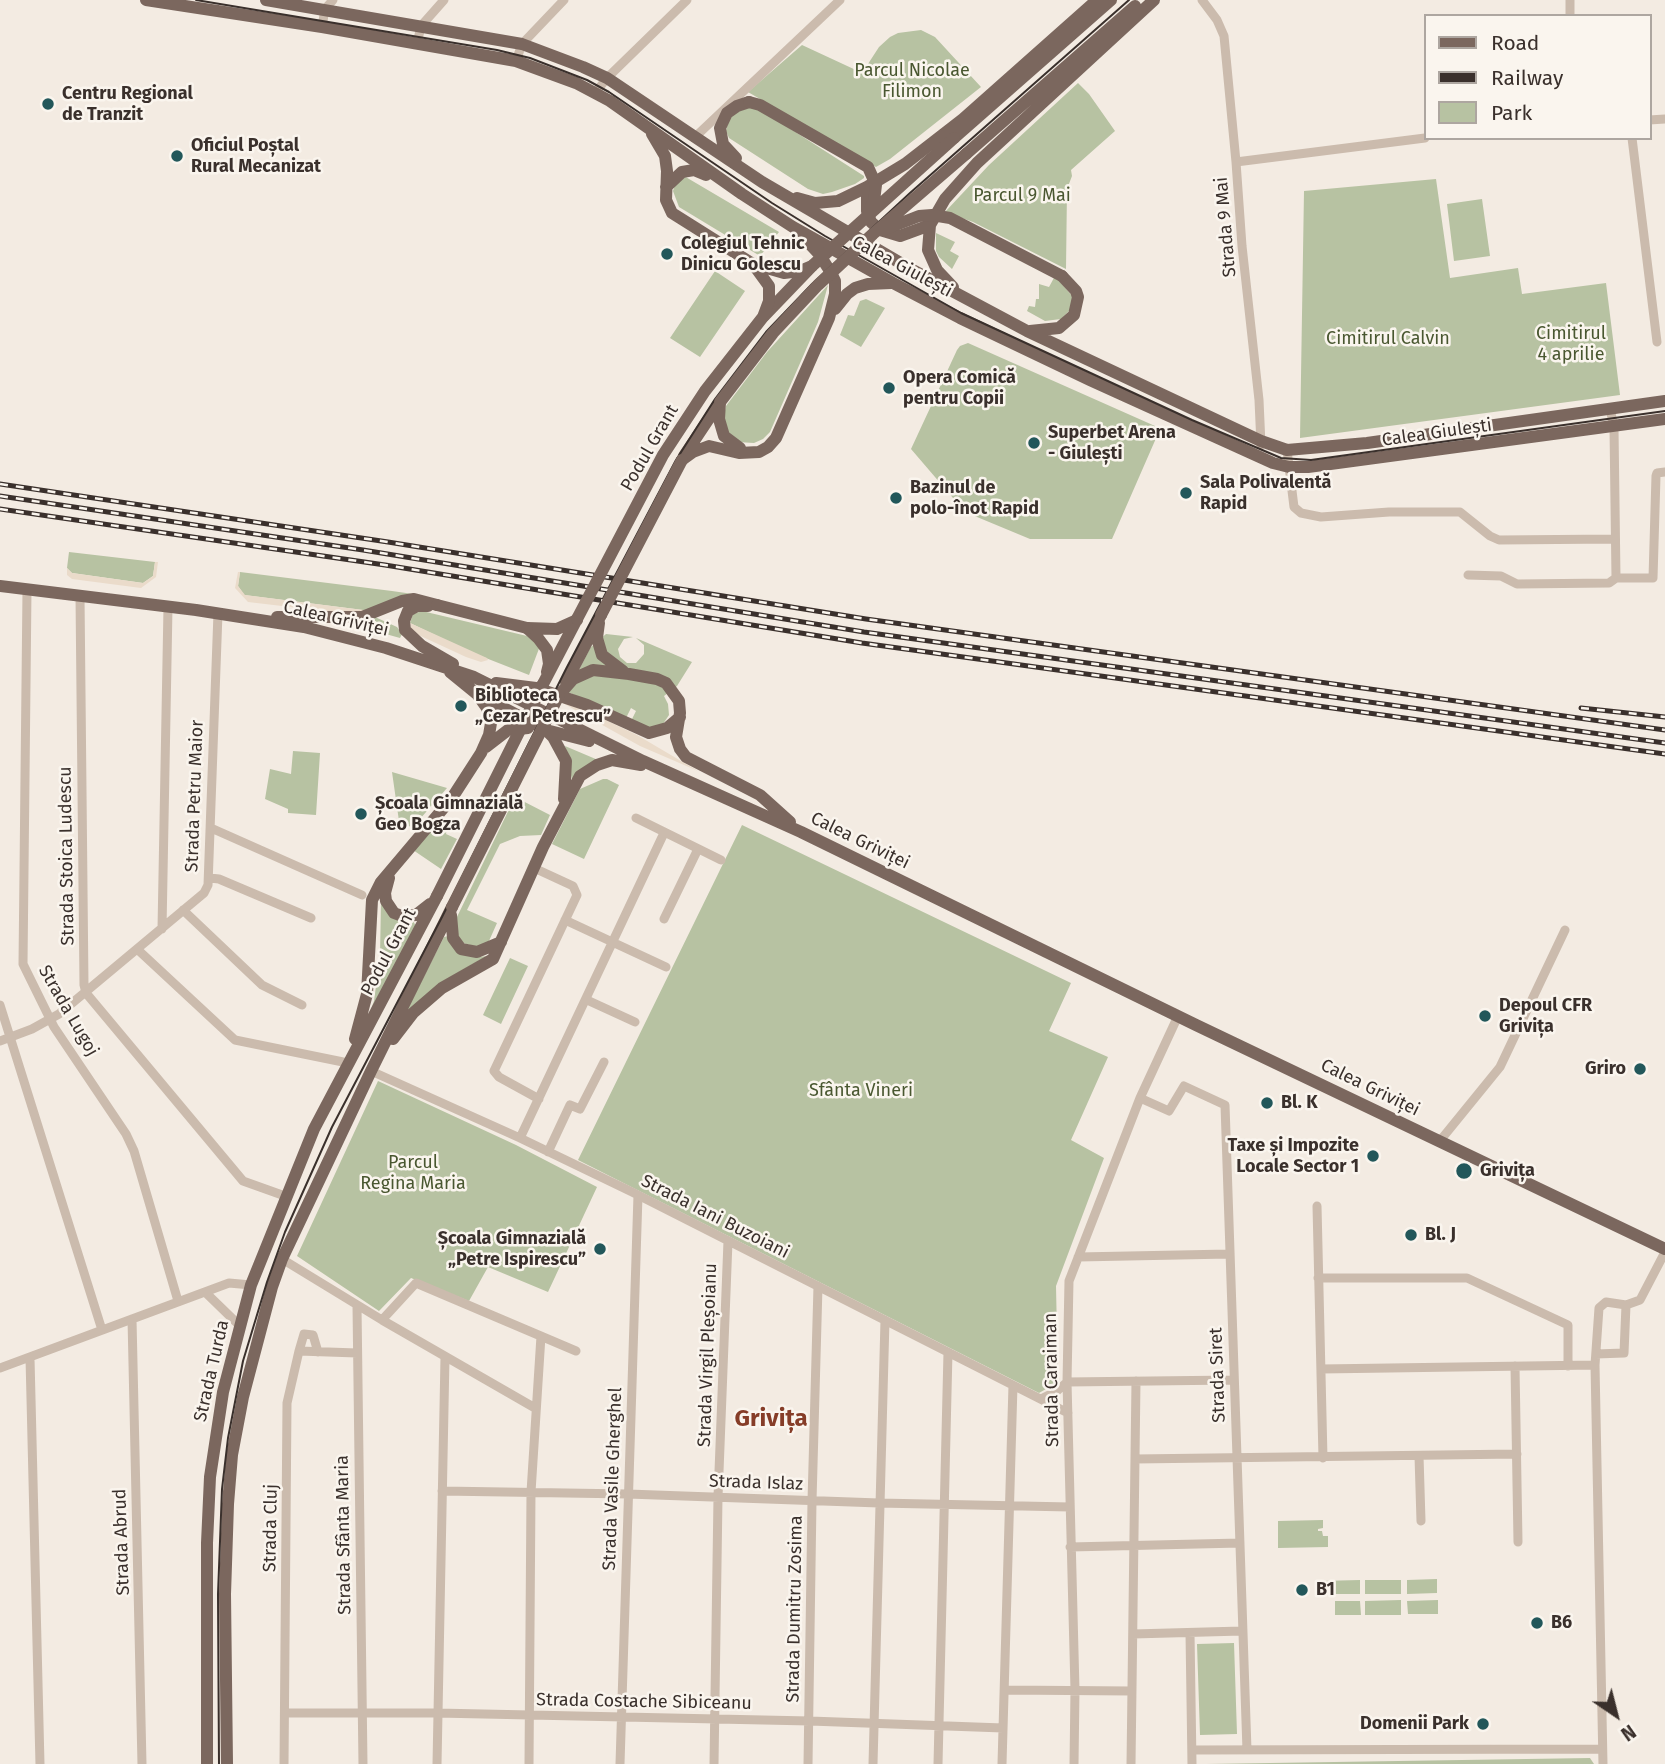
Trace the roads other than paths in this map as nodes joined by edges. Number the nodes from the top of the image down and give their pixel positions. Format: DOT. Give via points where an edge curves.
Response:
graph roads {
  1 [pos="266,0"];
  2 [pos="444,0"];
  3 [pos="564,0"];
  4 [pos="687,0"];
  5 [pos="840,0"];
  6 [pos="1111,0"];
  7 [pos="1142,0"];
  8 [pos="1154,0"];
  9 [pos="1202,0"];
  10 [pos="154,1"];
  11 [pos="329,5"];
  12 [pos="1099,5"];
  13 [pos="421,26"];
  14 [pos="323,27"];
  15 [pos="417,44"];
  16 [pos="522,44"];
  17 [pos="516,61"];
  18 [pos="607,78"];
  19 [pos="596,92"];
  20 [pos="648,127"];
  21 [pos="694,138"];
  22 [pos="1424,138"];
  23 [pos="1632,140"];
  24 [pos="1236,162"];
  25 [pos="767,185"];
  26 [pos="666,187"];
  27 [pos="867,187"];
  28 [pos="742,194"];
  29 [pos="857,224"];
  30 [pos="930,225"];
  31 [pos="793,228"];
  32 [pos="873,234"];
  33 [pos="753,264"];
  34 [pos="812,266"];
  35 [pos="893,283"];
  36 [pos="961,295"];
  37 [pos="763,317"];
  38 [pos="829,318"];
  39 [pos="1027,331"];
  40 [pos="1657,342"];
  41 [pos="1665,401"];
  42 [pos="720,402"];
  43 [pos="1610,408"];
  44 [pos="1665,419"];
  45 [pos="1614,428"];
  46 [pos="1261,441"];
  47 [pos="1287,450"];
  48 [pos="750,453"];
  49 [pos="1254,454"];
  50 [pos="682,460"];
  51 [pos="1289,467"];
  52 [pos="1665,472"];
  53 [pos="1615,539"];
  54 [pos="1468,575"];
  55 [pos="1616,578"];
  56 [pos="0,586"];
  57 [pos="27,590"];
  58 [pos="80,596"];
  59 [pos="437,605"];
  60 [pos="168,607"];
  61 [pos="218,613"];
  62 [pos="601,615"];
  63 [pos="245,617"];
  64 [pos="578,620"];
  65 [pos="527,628"];
  66 [pos="444,667"];
  67 [pos="629,674"];
  68 [pos="480,679"];
  69 [pos="543,684"];
  70 [pos="477,694"];
  71 [pos="559,695"];
  72 [pos="680,716"];
  73 [pos="546,730"];
  74 [pos="614,747"];
  75 [pos="481,753"];
  76 [pos="662,770"];
  77 [pos="563,806"];
  78 [pos="636,818"];
  79 [pos="211,828"];
  80 [pos="801,832"];
  81 [pos="664,833"];
  82 [pos="698,849"];
  83 [pos="721,860"];
  84 [pos="394,866"];
  85 [pos="534,868"];
  86 [pos="210,878"];
  87 [pos="362,895"];
  88 [pos="437,896"];
  89 [pos="452,907"];
  90 [pos="183,910"];
  91 [pos="311,918"];
  92 [pos="664,919"];
  93 [pos="565,920"];
  94 [pos="162,929"];
  95 [pos="1566,930"];
  96 [pos="501,942"];
  97 [pos="612,943"];
  98 [pos="137,949"];
  99 [pos="666,968"];
  100 [pos="86,993"];
  101 [pos="587,1000"];
  102 [pos="0,1005"];
  103 [pos="302,1005"];
  104 [pos="376,1014"];
  105 [pos="1178,1016"];
  106 [pos="50,1020"];
  107 [pos="635,1022"];
  108 [pos="394,1024"];
  109 [pos="11,1038"];
  110 [pos="0,1041"];
  111 [pos="604,1062"];
  112 [pos="348,1063"];
  113 [pos="371,1071"];
  114 [pos="1140,1098"];
  115 [pos="539,1099"];
  116 [pos="520,1138"];
  117 [pos="1439,1142"];
  118 [pos="548,1152"];
  119 [pos="638,1195"];
  120 [pos="285,1196"];
  121 [pos="1317,1206"];
  122 [pos="728,1241"];
  123 [pos="1665,1251"];
  124 [pos="1229,1254"];
  125 [pos="1078,1257"];
  126 [pos="282,1259"];
  127 [pos="1318,1278"];
  128 [pos="251,1285"];
  129 [pos="818,1286"];
  130 [pos="205,1292"];
  131 [pos="178,1301"];
  132 [pos="1626,1305"];
  133 [pos="357,1306"];
  134 [pos="132,1319"];
  135 [pos="885,1320"];
  136 [pos="382,1321"];
  137 [pos="240,1326"];
  138 [pos="102,1330"];
  139 [pos="541,1336"];
  140 [pos="576,1350"];
  141 [pos="299,1351"];
  142 [pos="318,1352"];
  143 [pos="948,1352"];
  144 [pos="357,1353"];
  145 [pos="1596,1354"];
  146 [pos="30,1357"];
  147 [pos="445,1357"];
  148 [pos="1595,1365"];
  149 [pos="1515,1366"];
  150 [pos="1568,1366"];
  151 [pos="0,1368"];
  152 [pos="1321,1369"];
  153 [pos="1234,1380"];
  154 [pos="1136,1381"];
  155 [pos="1067,1382"];
  156 [pos="1013,1385"];
  157 [pos="1041,1399"];
  158 [pos="535,1408"];
  159 [pos="1068,1413"];
  160 [pos="1517,1454"];
  161 [pos="1419,1456"];
  162 [pos="1323,1458"];
  163 [pos="1135,1459"];
  164 [pos="1237,1459"];
  165 [pos="442,1491"];
  166 [pos="531,1492"];
  167 [pos="628,1494"];
  168 [pos="718,1497"];
  169 [pos="812,1501"];
  170 [pos="879,1503"];
  171 [pos="945,1503"];
  172 [pos="1011,1505"];
  173 [pos="1070,1507"];
  174 [pos="1421,1521"];
  175 [pos="1518,1542"];
  176 [pos="1240,1543"];
  177 [pos="1134,1545"];
  178 [pos="1070,1547"];
  179 [pos="1242,1632"];
  180 [pos="1190,1633"];
  181 [pos="1133,1634"];
  182 [pos="1005,1690"];
  183 [pos="1074,1690"];
  184 [pos="1131,1691"];
  185 [pos="285,1713"];
  186 [pos="363,1713"];
  187 [pos="437,1713"];
  188 [pos="530,1715"];
  189 [pos="622,1718"];
  190 [pos="716,1720"];
  191 [pos="810,1721"];
  192 [pos="874,1723"];
  193 [pos="939,1726"];
  194 [pos="1003,1728"];
  195 [pos="1602,1749"];
  196 [pos="1192,1750"];
  197 [pos="1247,1750"];
  198 [pos="40,1764"];
  199 [pos="142,1764"];
  200 [pos="207,1764"];
  201 [pos="227,1764"];
  202 [pos="284,1764"];
  203 [pos="363,1764"];
  204 [pos="437,1764"];
  205 [pos="529,1764"];
  206 [pos="621,1764"];
  207 [pos="714,1764"];
  208 [pos="808,1764"];
  209 [pos="873,1764"];
  210 [pos="938,1764"];
  211 [pos="1002,1764"];
  212 [pos="1074,1764"];
  213 [pos="1131,1764"];
  214 [pos="1192,1764"];
  215 [pos="1603,1764"];
  1 -- 11 [label="main road, Calea Giulești"];
  2 -- 13 [label="street"];
  3 -- 16 [label="street"];
  4 -- 18 [label="street"];
  5 -- 21 [label="street"];
  6 -- 12 [label="main road"];
  7 -- 32 [label="main road, Podul Grant, bridge"];
  8 -- 30 [label="main road" via="977,163 952,190"];
  9 -- 24 [label="street, Strada 9 Mai" via="1224,36"];
  10 -- 14 [label="main road, Calea Giulești"];
  11 -- 13 [label="main road, Calea Giulești"];
  11 -- 14 [label="street"];
  12 -- 27 [label="main road" via="945,133"];
  12 -- 29 [label="main road, Podul Grant, bridge"];
  13 -- 15 [label="street"];
  13 -- 16 [label="main road, Calea Giulești"];
  14 -- 15 [label="main road, Calea Giulești"];
  15 -- 17 [label="main road, Calea Giulești"];
  16 -- 17 [label="street"];
  16 -- 18 [label="main road, Calea Giulești"];
  17 -- 19 [label="main road, Calea Giulești"];
  18 -- 19 [label="street"];
  18 -- 21 [label="main road, Calea Giulești"];
  19 -- 20 [label="main road, Calea Giulești"];
  20 -- 26 [label="main road" via="666,156"];
  20 -- 28 [label="main road, Calea Giulești"];
  21 -- 25 [label="main road, Calea Giulești"];
  22 -- 24 [label="street"];
  23 -- 40 [label="street"];
  24 -- 46 [label="street, Strada 9 Mai"];
  25 -- 27 [label="main road" via="806,201 827,203"];
  25 -- 29 [label="main road, bridge" via="725,148 720,134 727,113 749,102 868,167 876,195"];
  25 -- 36 [label="main road, Calea Giulești"];
  26 -- 28 [label="main road" via="677,174 694,170"];
  26 -- 33 [label="main road" via="668,206 678,218"];
  27 -- 30 [label="main road" via="867,211 880,230 900,236"];
  28 -- 31 [label="main road, Calea Giulești"];
  29 -- 34 [label="main road, Podul Grant, bridge"];
  30 -- 36 [label="main road" via="931,260"];
  31 -- 35 [label="main road, Calea Giulești"];
  31 -- 38 [label="main road" via="833,276 835,294"];
  32 -- 39 [label="main road, bridge" via="919,216 943,216 1062,276 1078,297 1074,314 1059,328"];
  32 -- 42 [label="main road, Podul Grant, bridge" via="773,333"];
  33 -- 34 [label="main road, bridge" via="784,273"];
  33 -- 37 [label="main road, bridge" via="769,286"];
  34 -- 37 [label="main road, Podul Grant, bridge"];
  35 -- 38 [label="main road" via="855,288"];
  35 -- 49 [label="main road, Calea Giulești"];
  36 -- 39 [label="main road, Calea Giulești"];
  37 -- 64 [label="main road, Podul Grant, bridge" via="705,391 663,455"];
  38 -- 48 [label="main road" via="776,438 764,450"];
  39 -- 46 [label="main road, Calea Giulești"];
  41 -- 43 [label="main road, Calea Giulești"];
  42 -- 48 [label="main road" via="724,436"];
  42 -- 50 [label="main road, Podul Grant"];
  43 -- 45 [label="street"];
  43 -- 47 [label="main road, Calea Giulești"];
  44 -- 45 [label="main road, Calea Giulești"];
  45 -- 51 [label="main road, Calea Giulești"];
  45 -- 53 [label="street"];
  46 -- 47 [label="main road, Calea Giulești"];
  46 -- 49 [label="street"];
  47 -- 51 [label="street"];
  48 -- 50 [label="main road" via="709,446"];
  49 -- 51 [label="main road, Calea Giulești"];
  50 -- 62 [label="main road, Podul Grant, bridge"];
  51 -- 53 [label="street" via="1294,507 1311,515 1460,512 1499,540"];
  52 -- 55 [label="street" via="1656,476 1653,578"];
  53 -- 55 [label="street"];
  54 -- 55 [label="street" via="1501,576 1517,584 1609,583"];
  56 -- 57 [label="main road, Calea Griviței"];
  57 -- 58 [label="main road, Calea Griviței"];
  57 -- 106 [label="street, Strada Lugoj" via="22,956"];
  58 -- 60 [label="main road, Calea Griviței"];
  58 -- 100 [label="street, Strada Stoica Ludescu"];
  59 -- 63 [label="main road" via="414,599 362,617"];
  59 -- 65 [label="main road, bridge"];
  59 -- 68 [label="main road" via="410,609 404,618 405,630 422,646"];
  60 -- 61 [label="main road, Calea Griviței"];
  60 -- 94 [label="street"];
  61 -- 63 [label="main road, Calea Griviței"];
  61 -- 79 [label="street, Strada Petru Maior"];
  62 -- 67 [label="main road" via="597,638 602,655"];
  62 -- 71 [label="main road, Podul Grant"];
  63 -- 66 [label="main road, Calea Griviței" via="343,637"];
  64 -- 65 [label="main road" via="557,629"];
  64 -- 69 [label="main road, Podul Grant"];
  65 -- 69 [label="main road" via="547,650 549,664"];
  66 -- 68 [label="main road, Calea Griviței"];
  66 -- 70 [label="main road"];
  67 -- 71 [label="main road" via="587,672"];
  67 -- 72 [label="main road" via="666,683 677,696"];
  68 -- 72 [label="main road" via="536,688 649,733 663,731"];
  68 -- 74 [label="main road, Calea Griviței"];
  69 -- 88 [label="main road, Podul Grant, bridge"];
  70 -- 73 [label="main road"];
  70 -- 75 [label="main road" via="491,723"];
  71 -- 89 [label="main road, Podul Grant, bridge"];
  72 -- 80 [label="main road" via="676,737 686,757 760,795"];
  73 -- 74 [label="main road"];
  73 -- 75 [label="main road" via="514,728"];
  73 -- 77 [label="main road" via="566,761"];
  74 -- 76 [label="main road, Calea Griviței"];
  75 -- 84 [label="main road" via="452,798"];
  76 -- 77 [label="main road" via="612,760 603,763 580,776"];
  76 -- 80 [label="main road, Calea Griviței"];
  77 -- 85 [label="main road"];
  78 -- 81 [label="street"];
  79 -- 86 [label="street, Strada Petru Maior"];
  79 -- 87 [label="street"];
  80 -- 105 [label="main road, Calea Griviței"];
  81 -- 82 [label="street"];
  81 -- 97 [label="street"];
  82 -- 83 [label="street"];
  82 -- 92 [label="street"];
  84 -- 88 [label="main road" via="384,893 394,913 416,915"];
  84 -- 112 [label="main road" via="372,900 367,994"];
  85 -- 93 [label="street" via="576,890"];
  85 -- 96 [label="main road"];
  86 -- 90 [label="street, Strada Petru Maior" via="204,893"];
  86 -- 91 [label="street"];
  88 -- 104 [label="main road, Podul Grant"];
  89 -- 96 [label="main road" via="450,929 461,949 477,952"];
  89 -- 108 [label="main road, Podul Grant"];
  90 -- 94 [label="street, Strada Petru Maior"];
  90 -- 103 [label="street" via="261,985"];
  93 -- 97 [label="street"];
  93 -- 115 [label="street" via="494,1071"];
  94 -- 98 [label="street, Strada Petru Maior"];
  95 -- 117 [label="street" via="1500,1067"];
  96 -- 113 [label="main road" via="493,959 442,988 413,1013"];
  97 -- 99 [label="street"];
  97 -- 101 [label="street"];
  98 -- 100 [label="street, Strada Petru Maior"];
  98 -- 112 [label="street" via="234,1040"];
  100 -- 106 [label="street, Strada Petru Maior"];
  100 -- 120 [label="street" via="243,1181"];
  101 -- 107 [label="street"];
  101 -- 115 [label="street"];
  102 -- 109 [label="street"];
  104 -- 112 [label="main road, Strada Turda"];
  105 -- 114 [label="street, Strada Caraiman"];
  105 -- 117 [label="main road, Calea Griviței"];
  106 -- 109 [label="street, Strada Petru Maior"];
  106 -- 131 [label="street, Strada Lugoj" via="127,1135"];
  108 -- 113 [label="main road, Strada Turda"];
  109 -- 110 [label="street, Strada Petru Maior"];
  109 -- 138 [label="street"];
  111 -- 118 [label="street" via="580,1109 570,1105"];
  112 -- 120 [label="main road, Strada Turda"];
  113 -- 116 [label="street, Strada Iani Buzoiani"];
  113 -- 126 [label="main road, Strada Turda"];
  114 -- 124 [label="street, Strada Siret" via="1169,1111 1184,1086 1225,1105"];
  114 -- 125 [label="street, Strada Caraiman"];
  115 -- 116 [label="street"];
  116 -- 118 [label="street, Strada Iani Buzoiani"];
  117 -- 123 [label="main road, Calea Griviței"];
  118 -- 119 [label="street, Strada Iani Buzoiani"];
  119 -- 122 [label="street, Strada Iani Buzoiani"];
  119 -- 167 [label="street, Strada Vasile Gherghel"];
  120 -- 128 [label="main road, Strada Turda"];
  121 -- 127 [label="street"];
  122 -- 129 [label="street, Strada Iani Buzoiani"];
  122 -- 168 [label="street, Strada Virgil Pleșoianu"];
  123 -- 132 [label="street" via="1643,1297"];
  124 -- 125 [label="street"];
  124 -- 153 [label="street, Strada Siret"];
  125 -- 155 [label="street, Strada Caraiman" via="1067,1302"];
  126 -- 133 [label="street"];
  126 -- 201 [label="main road, Strada Turda" via="243,1397 229,1477"];
  127 -- 150 [label="street" via="1467,1278 1568,1325"];
  127 -- 152 [label="street"];
  128 -- 130 [label="street" via="229,1283"];
  128 -- 137 [label="main road, Strada Turda"];
  129 -- 135 [label="street, Strada Iani Buzoiani"];
  129 -- 169 [label="street, Strada Dumitru Zosima"];
  130 -- 131 [label="street"];
  130 -- 137 [label="street"];
  131 -- 134 [label="street"];
  132 -- 145 [label="street" via="1601,1305"];
  132 -- 145 [label="street" via="1624,1353"];
  133 -- 136 [label="street"];
  133 -- 144 [label="street, Strada Sfânta Maria"];
  134 -- 138 [label="street"];
  134 -- 199 [label="street, Strada Abrud"];
  135 -- 143 [label="street, Strada Iani Buzoiani"];
  135 -- 170 [label="street"];
  136 -- 139 [label="street" via="416,1283"];
  136 -- 147 [label="street"];
  137 -- 200 [label="main road, Strada Turda" via="223,1392 210,1477"];
  138 -- 146 [label="street"];
  139 -- 140 [label="street"];
  139 -- 158 [label="street"];
  141 -- 142 [label="street"];
  141 -- 142 [label="street" via="304,1334 313,1335"];
  141 -- 185 [label="street, Strada Cluj" via="287,1403"];
  142 -- 144 [label="street"];
  143 -- 156 [label="street, Strada Iani Buzoiani"];
  143 -- 171 [label="street"];
  144 -- 186 [label="street, Strada Sfânta Maria"];
  145 -- 148 [label="street"];
  146 -- 151 [label="street"];
  146 -- 198 [label="street"];
  147 -- 158 [label="street"];
  147 -- 165 [label="street"];
  148 -- 150 [label="street"];
  148 -- 195 [label="street"];
  149 -- 150 [label="street"];
  149 -- 152 [label="street"];
  149 -- 160 [label="street"];
  152 -- 162 [label="street"];
  153 -- 154 [label="street"];
  153 -- 164 [label="street, Strada Siret"];
  154 -- 155 [label="street"];
  154 -- 163 [label="street"];
  155 -- 157 [label="street"];
  155 -- 159 [label="street, Strada Caraiman"];
  156 -- 157 [label="street, Strada Iani Buzoiani"];
  156 -- 172 [label="street"];
  157 -- 159 [label="street, Strada Iani Buzoiani"];
  158 -- 166 [label="street"];
  159 -- 173 [label="street, Strada Caraiman"];
  160 -- 161 [label="street"];
  160 -- 175 [label="street"];
  161 -- 162 [label="street"];
  161 -- 174 [label="street"];
  162 -- 164 [label="street"];
  163 -- 164 [label="street"];
  163 -- 177 [label="street"];
  164 -- 176 [label="street, Strada Siret"];
  165 -- 166 [label="street, Strada Islaz"];
  165 -- 187 [label="street"];
  166 -- 167 [label="street, Strada Islaz"];
  166 -- 188 [label="street"];
  167 -- 168 [label="street, Strada Islaz"];
  167 -- 189 [label="street, Strada Vasile Gherghel"];
  168 -- 169 [label="street, Strada Islaz"];
  168 -- 190 [label="street, Strada Virgil Pleșoianu"];
  169 -- 170 [label="street, Strada Islaz"];
  169 -- 191 [label="street, Strada Dumitru Zosima"];
  170 -- 171 [label="street, Strada Islaz"];
  170 -- 192 [label="street"];
  171 -- 172 [label="street, Strada Islaz"];
  171 -- 193 [label="street"];
  172 -- 173 [label="street, Strada Islaz"];
  172 -- 182 [label="street"];
  173 -- 178 [label="street, Strada Caraiman"];
  176 -- 177 [label="street"];
  176 -- 179 [label="street, Strada Siret"];
  177 -- 178 [label="street"];
  177 -- 181 [label="street"];
  178 -- 183 [label="street, Strada Caraiman"];
  179 -- 180 [label="street"];
  179 -- 197 [label="street, Strada Siret"];
  180 -- 181 [label="street"];
  180 -- 196 [label="street"];
  181 -- 184 [label="street"];
  182 -- 183 [label="street"];
  182 -- 194 [label="street"];
  183 -- 184 [label="street"];
  183 -- 212 [label="street, Strada Caraiman"];
  184 -- 213 [label="street"];
  185 -- 186 [label="street, Strada Costache Sibiceanu"];
  185 -- 202 [label="street, Strada Cluj"];
  186 -- 187 [label="street, Strada Costache Sibiceanu"];
  186 -- 203 [label="street, Strada Sfânta Maria"];
  187 -- 188 [label="street, Strada Costache Sibiceanu"];
  187 -- 204 [label="street"];
  188 -- 189 [label="street, Strada Costache Sibiceanu"];
  188 -- 205 [label="street"];
  189 -- 190 [label="street, Strada Costache Sibiceanu"];
  189 -- 206 [label="street, Strada Vasile Gherghel"];
  190 -- 191 [label="street, Strada Costache Sibiceanu"];
  190 -- 207 [label="street, Strada Virgil Pleșoianu"];
  191 -- 192 [label="street, Strada Costache Sibiceanu"];
  191 -- 208 [label="street, Strada Dumitru Zosima"];
  192 -- 193 [label="street, Strada Costache Sibiceanu"];
  192 -- 209 [label="street"];
  193 -- 194 [label="street, Strada Costache Sibiceanu"];
  193 -- 210 [label="street"];
  194 -- 211 [label="street"];
  195 -- 197 [label="street"];
  195 -- 215 [label="street"];
  196 -- 197 [label="street"];
  196 -- 214 [label="street"];
}
